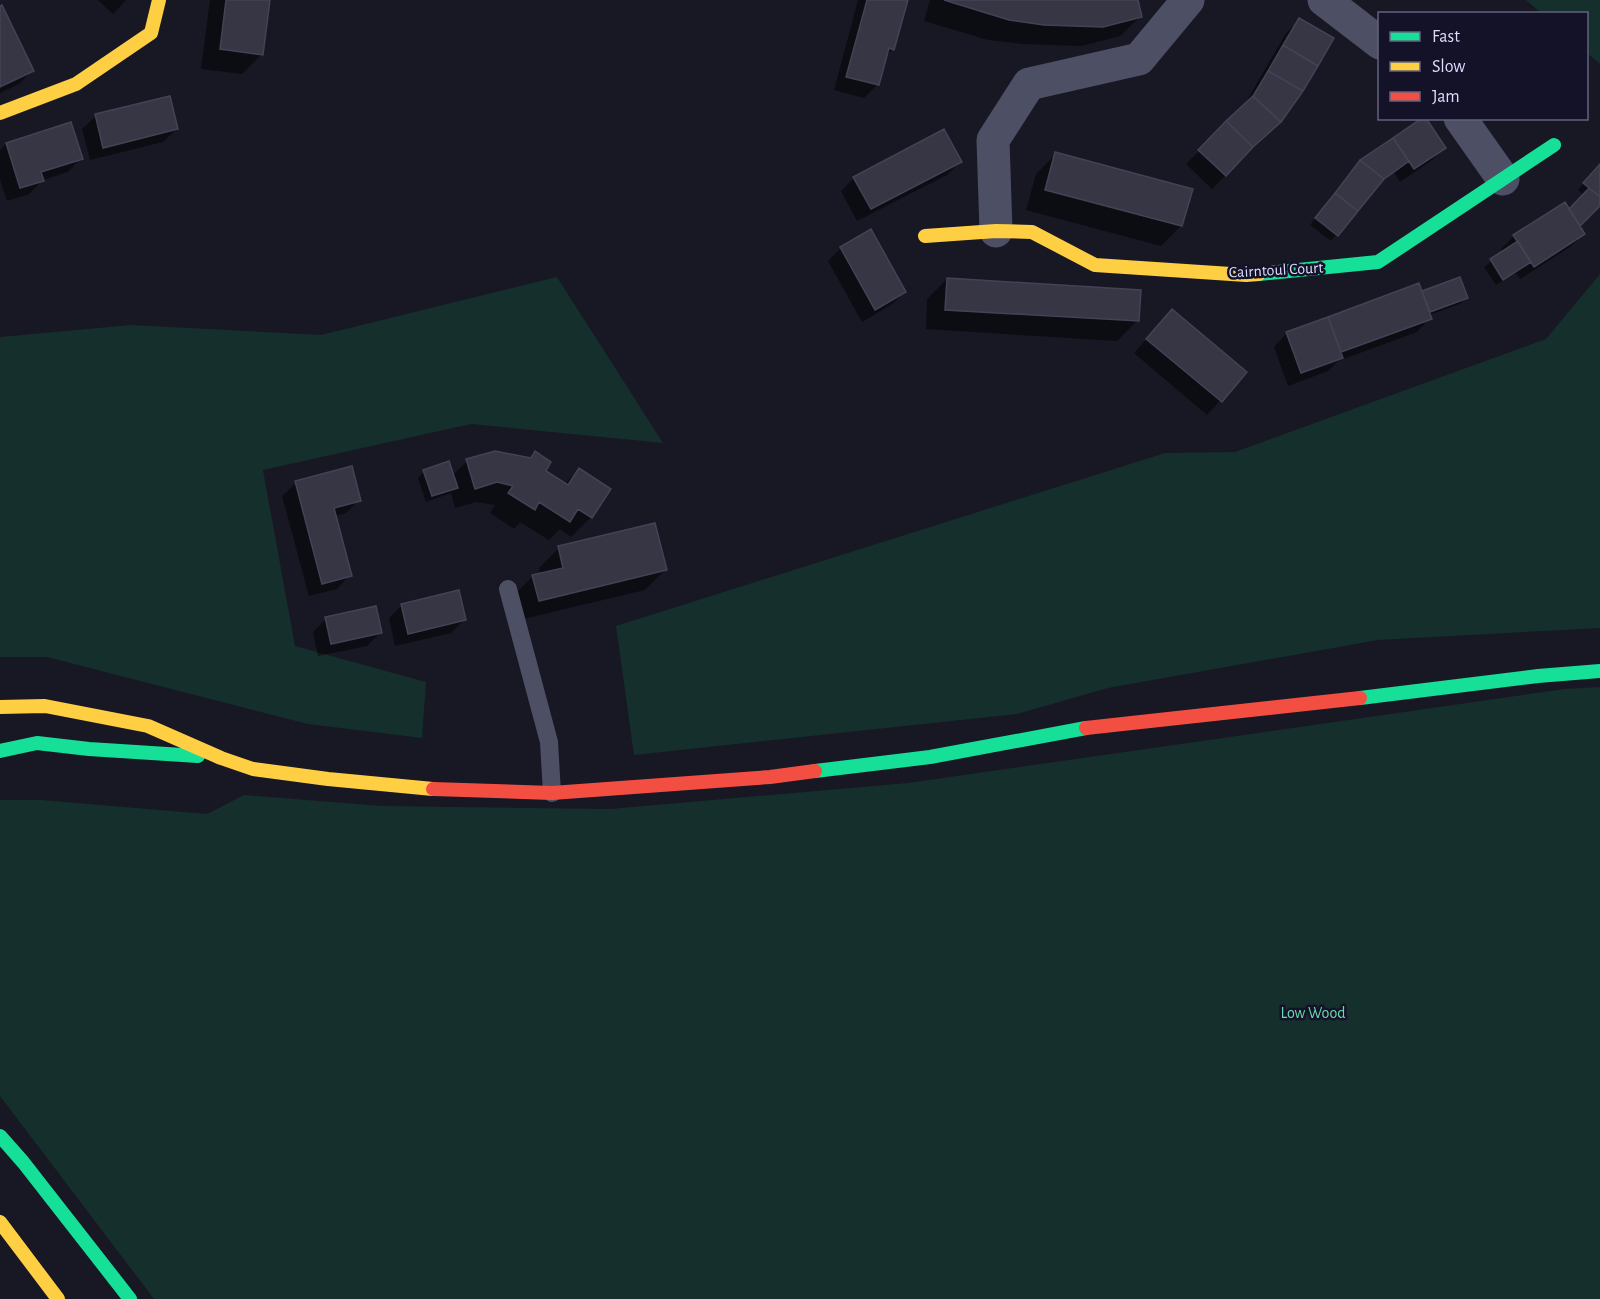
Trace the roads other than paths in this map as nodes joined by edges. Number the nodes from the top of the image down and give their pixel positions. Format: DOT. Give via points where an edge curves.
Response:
graph roads {
  1 [pos="159,0"];
  2 [pos="1188,0"];
  3 [pos="1324,0"];
  4 [pos="1378,41"];
  5 [pos="0,113"];
  6 [pos="1461,120"];
  7 [pos="1554,145"];
  8 [pos="1503,179"];
  9 [pos="996,231"];
  10 [pos="925,236"];
  11 [pos="508,589"];
  12 [pos="1600,671"];
  13 [pos="0,707"];
  14 [pos="0,751"];
  15 [pos="221,758"];
  16 [pos="552,793"];
  17 [pos="0,1136"];
  18 [pos="0,1222"];
  19 [pos="58,1299"];
  20 [pos="130,1299"];
  1 -- 5 [label="main road" via="151,33 76,84"];
  2 -- 9 [label="street" via="1139,59 1029,84 993,141"];
  3 -- 4 [label="street"];
  6 -- 8 [label="street"];
  7 -- 8 [label="main road, Cairntoul Court"];
  8 -- 9 [label="main road, Cairntoul Court" via="1378,262 1246,275 1095,265 1032,232"];
  9 -- 10 [label="main road, Cairntoul Court"];
  11 -- 16 [label="lane" via="549,742"];
  12 -- 16 [label="main road" via="1070,730 930,757 770,777"];
  13 -- 15 [label="main road" via="45,706 148,726"];
  14 -- 15 [label="main road" via="37,743"];
  15 -- 16 [label="main road" via="254,769 328,779 448,790"];
  17 -- 20 [label="main road"];
  18 -- 19 [label="main road"];
}
